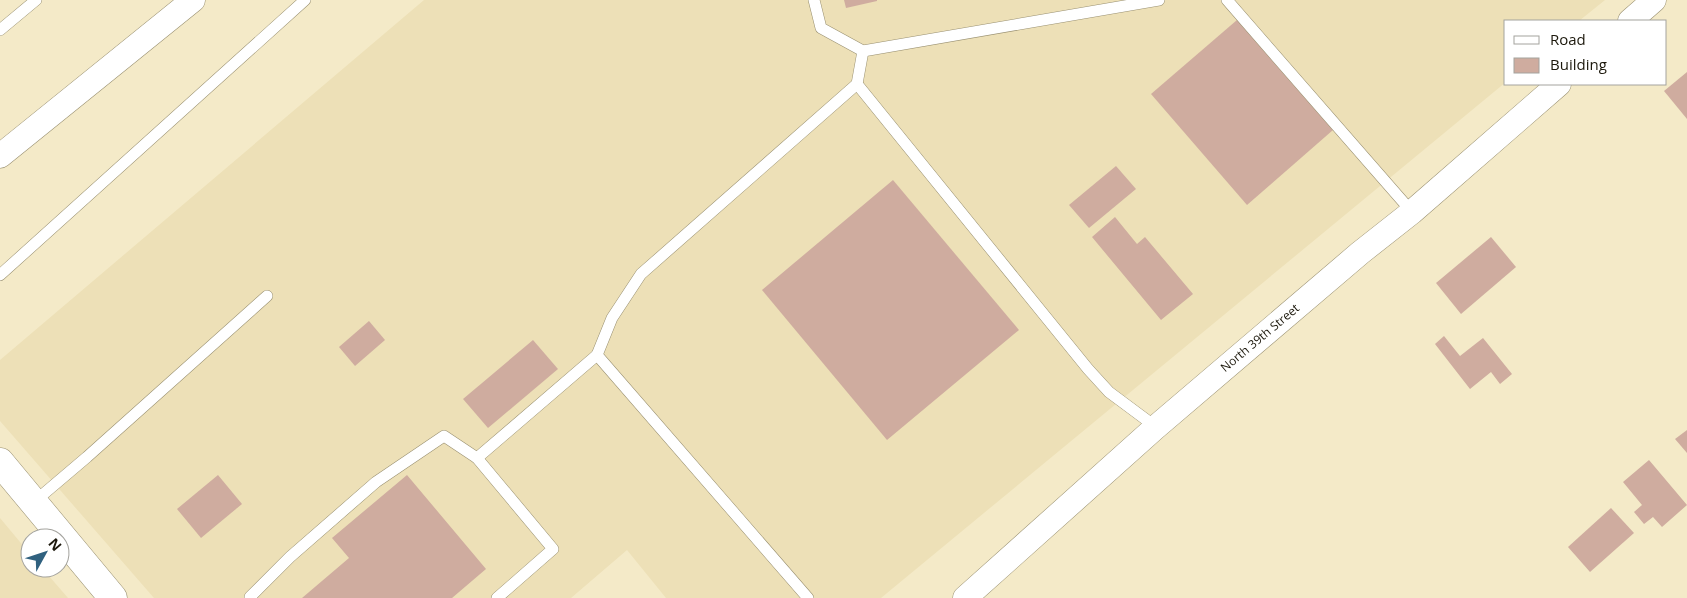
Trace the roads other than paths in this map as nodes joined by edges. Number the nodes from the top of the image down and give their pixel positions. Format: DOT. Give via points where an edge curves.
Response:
graph roads {
  1 [pos="36,0"];
  2 [pos="193,0"];
  3 [pos="305,0"];
  4 [pos="814,0"];
  5 [pos="1159,0"];
  6 [pos="1227,0"];
  7 [pos="1654,0"];
  8 [pos="1631,20"];
  9 [pos="0,30"];
  10 [pos="863,51"];
  11 [pos="857,84"];
  12 [pos="1557,85"];
  13 [pos="0,156"];
  14 [pos="1412,212"];
  15 [pos="0,274"];
  16 [pos="266,296"];
  17 [pos="598,355"];
  18 [pos="1156,427"];
  19 [pos="477,458"];
  20 [pos="0,462"];
  21 [pos="34,502"];
  22 [pos="113,598"];
  23 [pos="251,598"];
  24 [pos="497,598"];
  25 [pos="808,598"];
  26 [pos="965,598"];
  1 -- 9 [label="lane"];
  2 -- 13 [label="street"];
  3 -- 15 [label="lane"];
  4 -- 10 [label="lane" via="821,28"];
  5 -- 10 [label="lane"];
  6 -- 14 [label="lane"];
  7 -- 8 [label="street"];
  10 -- 11 [label="lane"];
  11 -- 17 [label="lane" via="641,274 612,318"];
  11 -- 18 [label="lane" via="1088,369 1109,392"];
  12 -- 14 [label="street, North 39th Street"];
  14 -- 18 [label="street, North 39th Street"];
  16 -- 21 [label="lane"];
  17 -- 19 [label="lane"];
  17 -- 25 [label="lane"];
  18 -- 26 [label="street, North 39th Street"];
  19 -- 23 [label="lane" via="444,436 376,482 290,557"];
  19 -- 24 [label="lane" via="553,549"];
  20 -- 21 [label="street"];
  21 -- 22 [label="street"];
}
